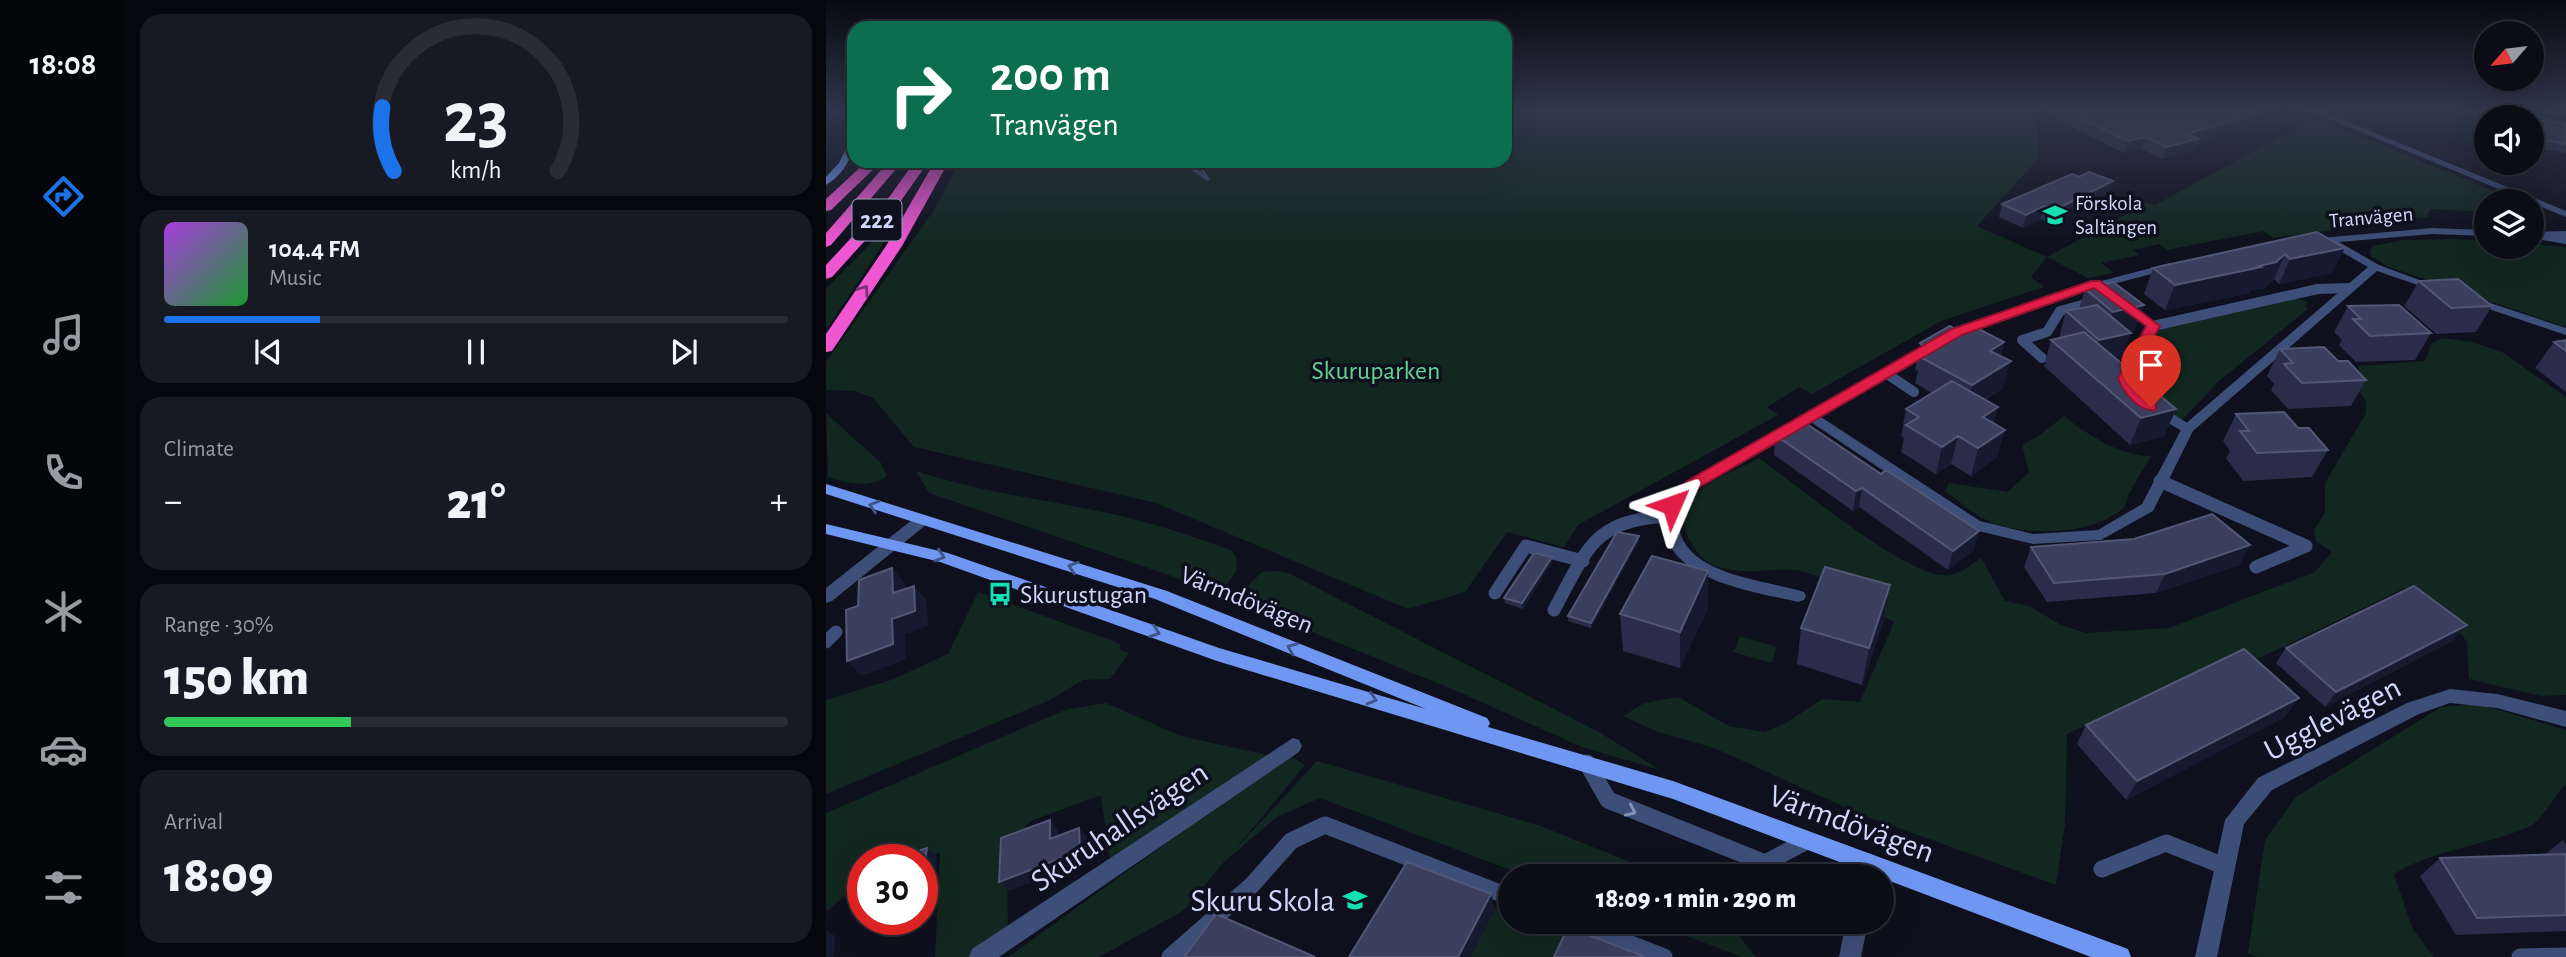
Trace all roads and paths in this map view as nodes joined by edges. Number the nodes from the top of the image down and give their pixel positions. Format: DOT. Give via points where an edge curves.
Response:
graph roads {
  1 [pos="2427,155"];
  2 [pos="847,156"];
  3 [pos="868,168"];
  4 [pos="890,168"];
  5 [pos="917,168"];
  6 [pos="938,168"];
  7 [pos="826,182"];
  8 [pos="826,207"];
  9 [pos="2549,207"];
  10 [pos="2544,209"];
  11 [pos="2566,214"];
  12 [pos="2474,233"];
  13 [pos="2544,234"];
  14 [pos="2566,234"];
  15 [pos="2544,236"];
  16 [pos="2329,240"];
  17 [pos="2566,240"];
  18 [pos="826,242"];
  19 [pos="2303,242"];
  20 [pos="2183,264"];
  21 [pos="2375,267"];
  22 [pos="826,274"];
  23 [pos="2095,284"];
  24 [pos="2349,288"];
  25 [pos="2453,294"];
  26 [pos="2114,297"];
  27 [pos="2465,298"];
  28 [pos="2101,300"];
  29 [pos="2144,318"];
  30 [pos="2154,326"];
  31 [pos="2566,332"];
  32 [pos="826,346"];
  33 [pos="2042,358"];
  34 [pos="1887,374"];
  35 [pos="1914,392"];
  36 [pos="2138,396"];
  37 [pos="2148,404"];
  38 [pos="1812,417"];
  39 [pos="2188,429"];
  40 [pos="2160,481"];
  41 [pos="826,489"];
  42 [pos="1670,516"];
  43 [pos="922,520"];
  44 [pos="826,529"];
  45 [pos="893,544"];
  46 [pos="1583,561"];
  47 [pos="2256,567"];
  48 [pos="1495,593"];
  49 [pos="1798,596"];
  50 [pos="826,597"];
  51 [pos="1554,610"];
  52 [pos="2566,719"];
  53 [pos="1293,746"];
  54 [pos="1560,755"];
  55 [pos="1587,763"];
  56 [pos="1807,841"];
  57 [pos="1855,864"];
  58 [pos="2224,866"];
  59 [pos="2102,869"];
  60 [pos="1894,879"];
  61 [pos="1498,892"];
  62 [pos="1605,934"];
  63 [pos="1855,934"];
  64 [pos="2566,956"];
  65 [pos="980,957"];
  66 [pos="1170,957"];
  67 [pos="1664,957"];
  68 [pos="1850,957"];
  69 [pos="2120,957"];
  70 [pos="2206,957"];
  71 [pos="2520,957"];
  1 -- 9 [label="street"];
  2 -- 7 [label="main road"];
  3 -- 8 [label="highway"];
  4 -- 18 [label="highway, 222"];
  5 -- 22 [label="highway, 222"];
  32 -- 6 [label="highway, one-way" via="894,246"];
  9 -- 10 [label="street"];
  9 -- 11 [label="street"];
  12 -- 16 [label="street, Tranvägen" via="2432,231"];
  13 -- 14 [label="street"];
  15 -- 17 [label="lane"];
  16 -- 19 [label="street, Tranvägen"];
  16 -- 21 [label="street"];
  20 -- 23 [label="street"];
  21 -- 24 [label="street"];
  21 -- 25 [label="street"];
  23 -- 26 [label="lane"];
  23 -- 34 [label="street" via="1957,332"];
  24 -- 30 [label="lane" via="2318,289"];
  24 -- 39 [label="street"];
  27 -- 31 [label="street"];
  28 -- 33 [label="lane" via="2060,311 2047,332 2022,340"];
  29 -- 30 [label="lane"];
  30 -- 36 [label="lane" via="2125,378"];
  34 -- 35 [label="lane"];
  34 -- 38 [label="street"];
  37 -- 39 [label="lane"];
  38 -- 40 [label="street" via="1966,520 2000,533 2033,539 2101,535 2148,507"];
  38 -- 42 [label="street" via="1693,485 1672,505"];
  39 -- 40 [label="street"];
  40 -- 47 [label="lane" via="2306,546"];
  43 -- 41 [label="main road, Värmdövägen, one-way"];
  42 -- 46 [label="lane" via="1638,516 1616,523 1599,534"];
  42 -- 49 [label="street" via="1679,546 1711,574"];
  43 -- 45 [label="street"];
  54 -- 43 [label="main road, Värmdövägen, one-way" via="1161,595"];
  44 -- 45 [label="main road, Värmdövägen"];
  45 -- 50 [label="street"];
  45 -- 54 [label="main road, Värmdövägen, one-way" via="943,557 1217,654"];
  46 -- 48 [label="lane" via="1526,546"];
  46 -- 51 [label="lane"];
  52 -- 58 [label="street, Ugglevägen" via="2497,701 2450,696 2413,708 2265,785 2235,820"];
  53 -- 65 [label="street, Skuruhallsvägen"];
  54 -- 55 [label="main road, Värmdövägen"];
  55 -- 56 [label="main road, Värmdövägen"];
  55 -- 56 [label="lane, one-way" via="1608,800 1765,863"];
  56 -- 57 [label="main road, Värmdövägen"];
  58 -- 59 [label="lane" via="2166,843"];
  58 -- 70 [label="street, Ugglevägen"];
  60 -- 69 [label="main road, Värmdövägen"];
  61 -- 66 [label="lane" via="1325,825 1291,841 1252,885"];
  62 -- 67 [label="lane"];
  63 -- 68 [label="street"];
  64 -- 71 [label="lane"];
}
